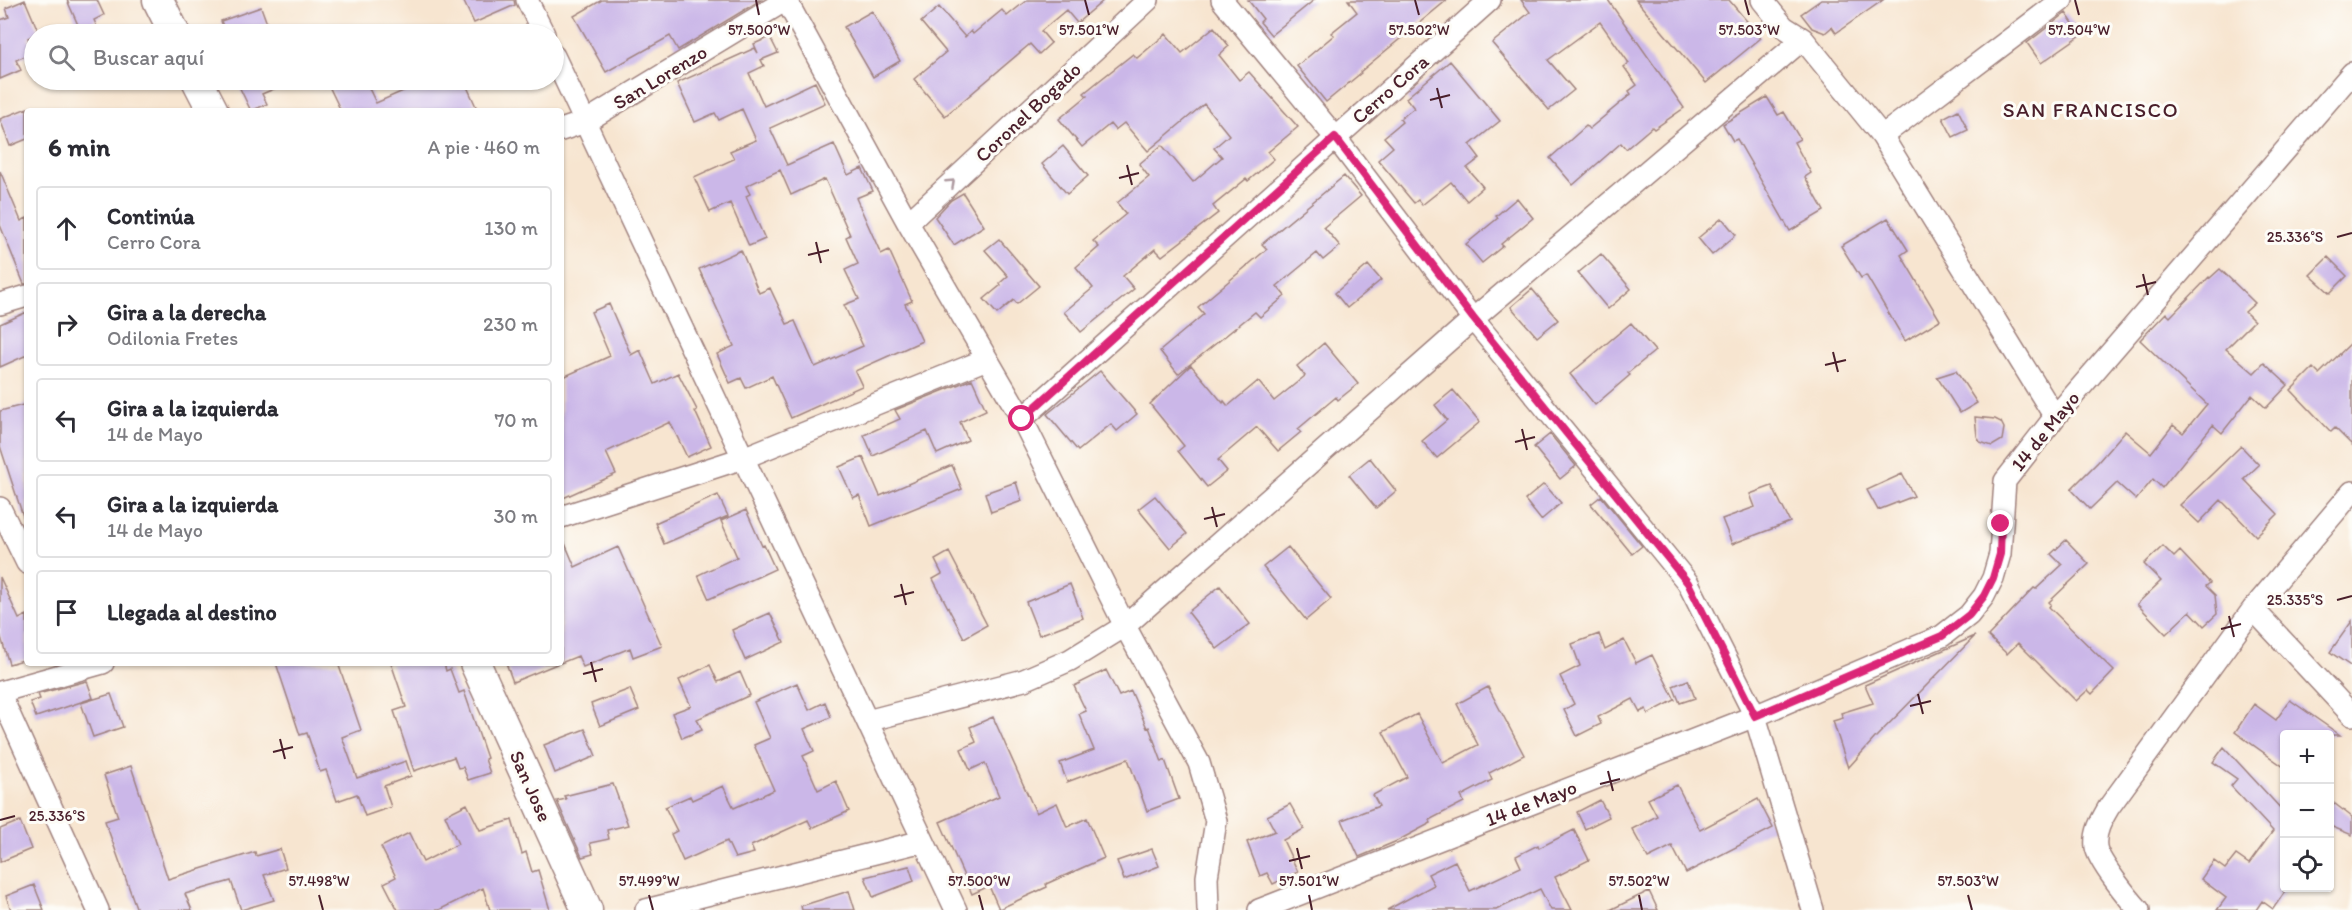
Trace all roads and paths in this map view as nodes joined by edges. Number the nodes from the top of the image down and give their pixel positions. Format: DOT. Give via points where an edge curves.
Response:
graph roads {
  1 [pos="158,0"];
  2 [pos="527,0"];
  3 [pos="786,0"];
  4 [pos="1148,0"];
  5 [pos="1222,0"];
  6 [pos="1490,0"];
  7 [pos="1762,0"];
  8 [pos="2062,0"];
  9 [pos="170,24"];
  10 [pos="539,24"];
  11 [pos="1803,39"];
  12 [pos="2352,73"];
  13 [pos="564,77"];
  14 [pos="202,90"];
  15 [pos="211,108"];
  16 [pos="585,122"];
  17 [pos="564,129"];
  18 [pos="1882,136"];
  19 [pos="1335,137"];
  20 [pos="908,223"];
  21 [pos="24,297"];
  22 [pos="0,304"];
  23 [pos="1473,318"];
  24 [pos="987,359"];
  25 [pos="2055,417"];
  26 [pos="1022,419"];
  27 [pos="743,458"];
  28 [pos="2352,492"];
  29 [pos="0,508"];
  30 [pos="564,516"];
  31 [pos="24,557"];
  32 [pos="2253,609"];
  33 [pos="1125,626"];
  34 [pos="477,666"];
  35 [pos="79,667"];
  36 [pos="0,693"];
  37 [pos="2352,715"];
  38 [pos="1755,716"];
  39 [pos="867,721"];
  40 [pos="923,841"];
  41 [pos="98,910"];
  42 [pos="587,910"];
  43 [pos="646,910"];
  44 [pos="956,910"];
  45 [pos="1208,910"];
  46 [pos="1259,910"];
  47 [pos="1813,910"];
  48 [pos="2139,910"];
  1 -- 9 [label="street"];
  2 -- 10 [label="street"];
  3 -- 16 [label="street, San Lorenzo"];
  3 -- 20 [label="street"];
  20 -- 4 [label="street, Coronel Bogado, one-way"];
  5 -- 19 [label="street"];
  6 -- 19 [label="street, Cerro Cora"];
  7 -- 11 [label="street" via="1784,27"];
  8 -- 18 [label="street"];
  11 -- 18 [label="street"];
  11 -- 23 [label="street"];
  12 -- 25 [label="street, 14 de Mayo"];
  13 -- 16 [label="street"];
  14 -- 15 [label="street"];
  16 -- 17 [label="street, San Lorenzo"];
  16 -- 27 [label="street"];
  18 -- 25 [label="street"];
  19 -- 23 [label="street"];
  19 -- 26 [label="street, Cerro Cora"];
  20 -- 24 [label="street"];
  21 -- 22 [label="street"];
  23 -- 33 [label="street"];
  23 -- 38 [label="street" via="1688,583"];
  24 -- 26 [label="street"];
  24 -- 27 [label="street"];
  25 -- 38 [label="street, 14 de Mayo" via="2005,481 2000,554 1984,596 1969,615 1942,636"];
  26 -- 33 [label="street"];
  27 -- 30 [label="street"];
  27 -- 39 [label="street"];
  28 -- 32 [label="street"];
  29 -- 31 [label="street"];
  32 -- 37 [label="street"];
  32 -- 48 [label="street" via="2098,825 2096,848"];
  33 -- 39 [label="street" via="1070,660 1024,680"];
  33 -- 45 [label="street" via="1199,762 1216,821 1207,877"];
  34 -- 42 [label="street, San Jose"];
  35 -- 36 [label="street"];
  36 -- 41 [label="street"];
  38 -- 46 [label="street, 14 de Mayo"];
  38 -- 47 [label="street"];
  39 -- 40 [label="street"];
  40 -- 43 [label="street"];
  40 -- 44 [label="street"];
}
